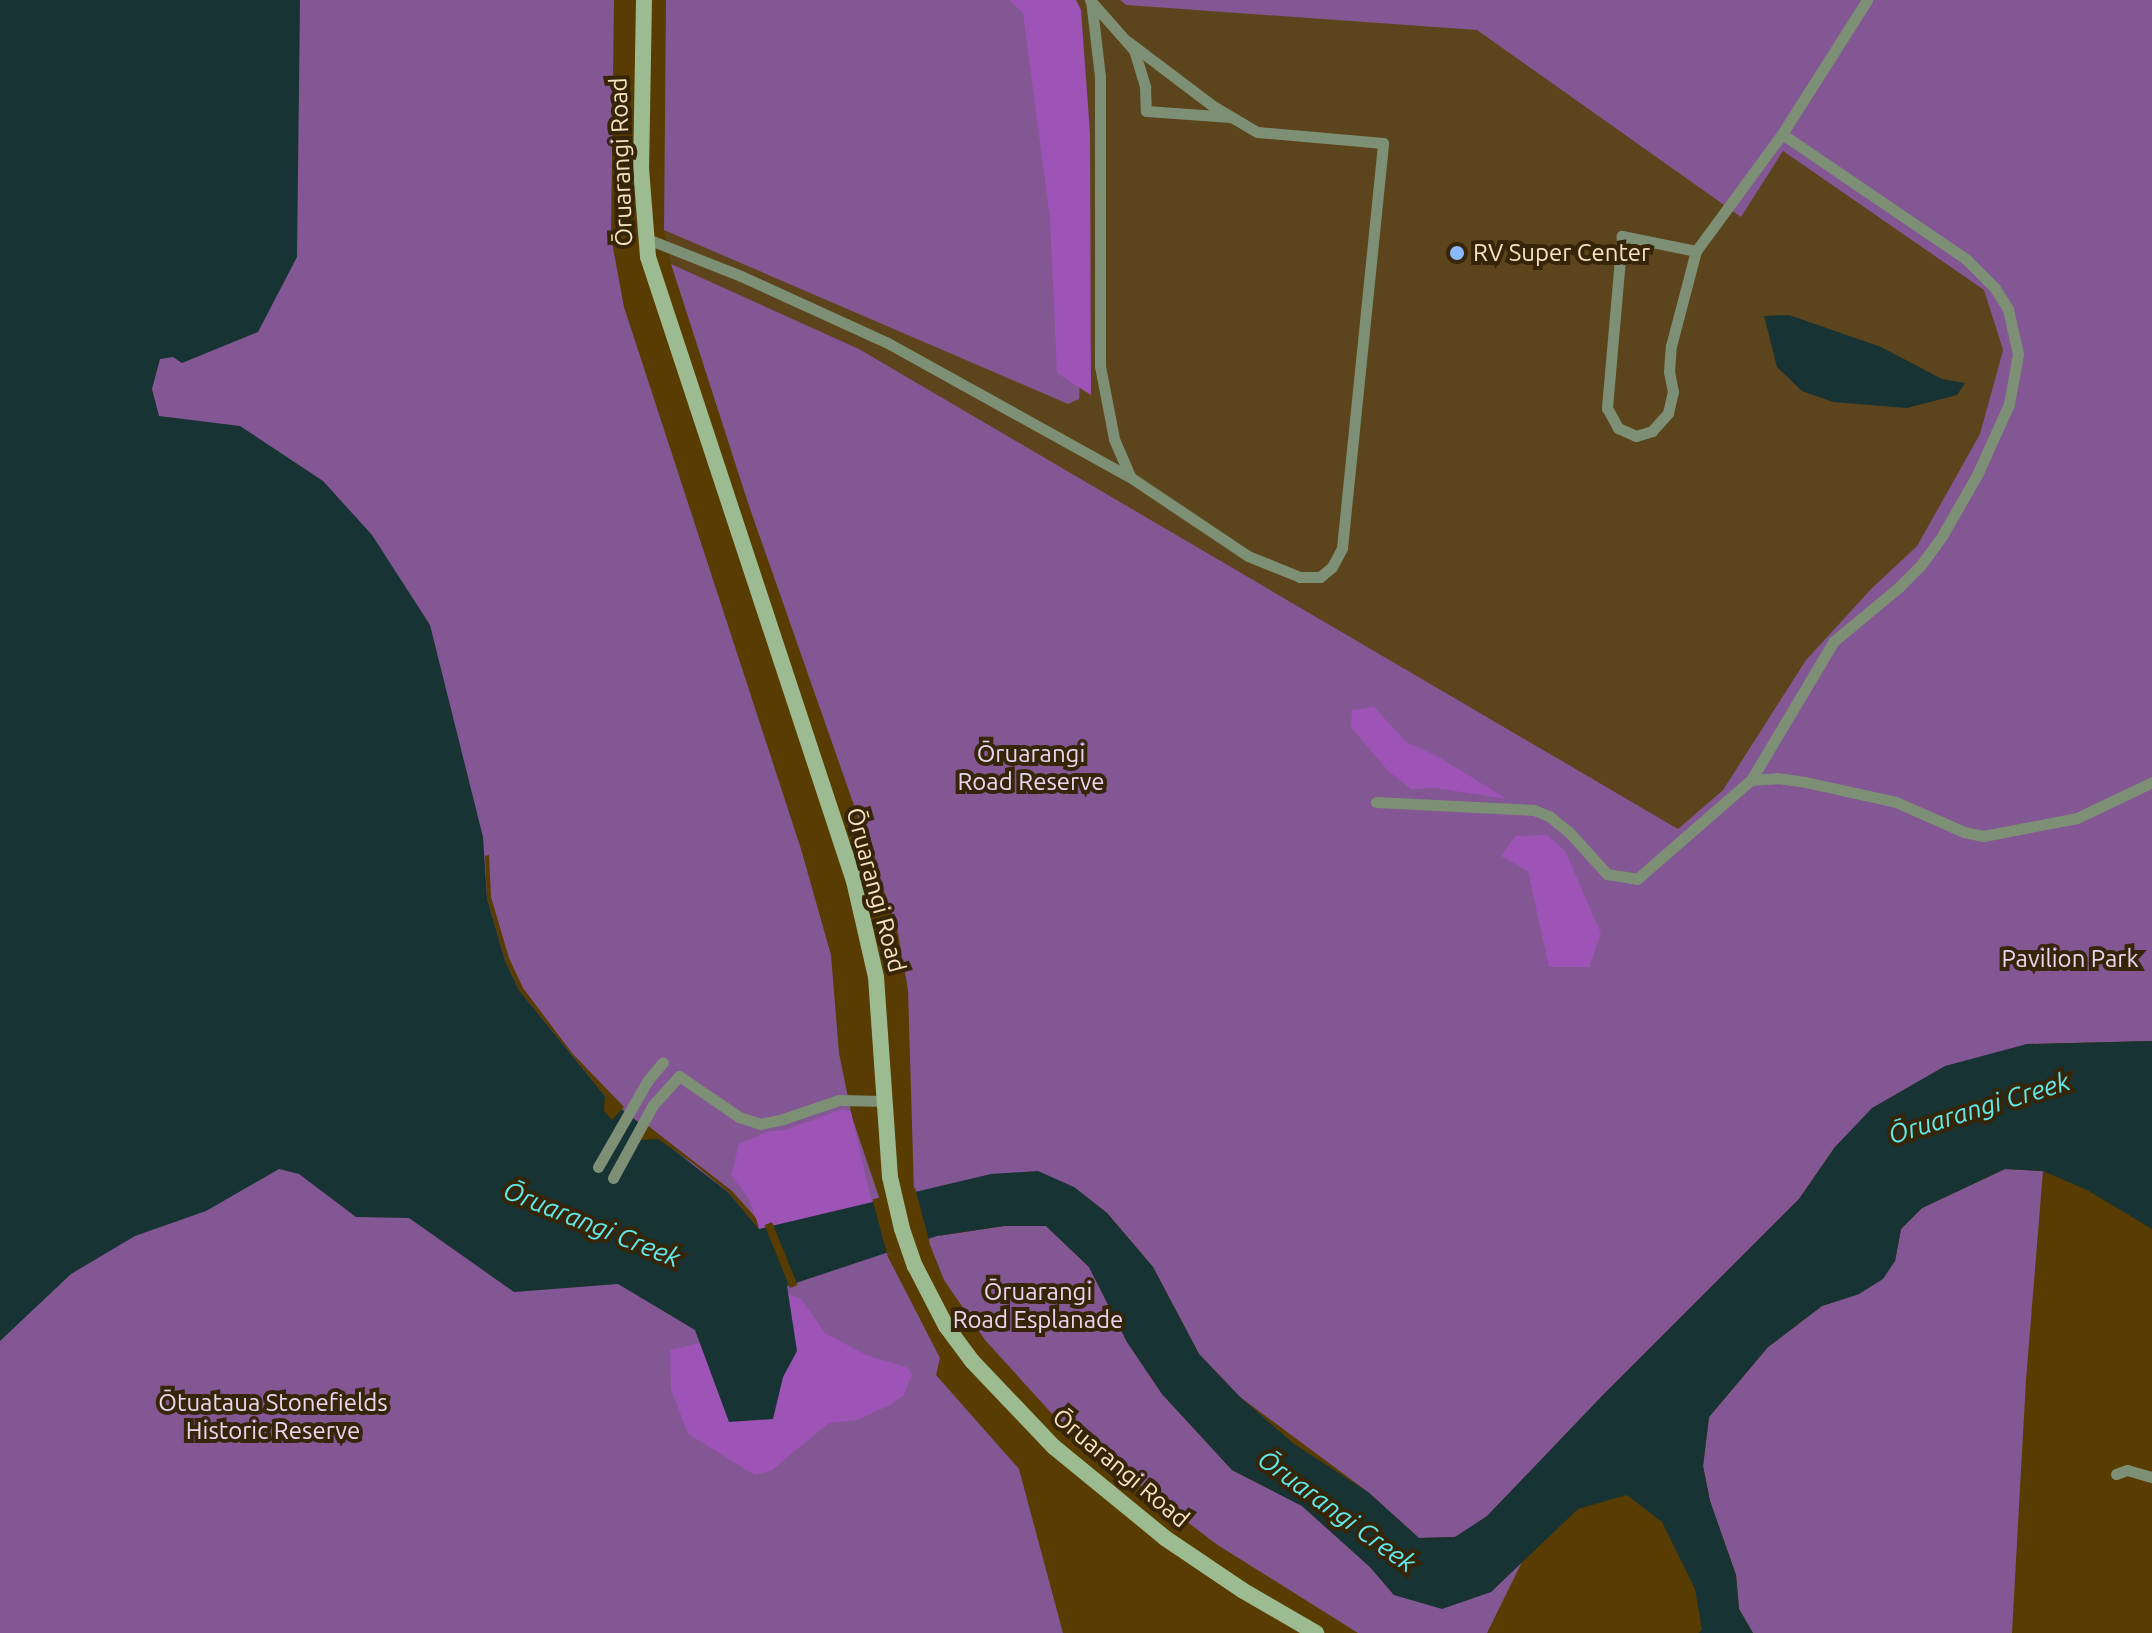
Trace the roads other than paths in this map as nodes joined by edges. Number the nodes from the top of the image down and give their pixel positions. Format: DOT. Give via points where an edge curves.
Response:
graph roads {
  1 [pos="644,0"];
  2 [pos="1090,0"];
  3 [pos="1867,0"];
  4 [pos="1127,41"];
  5 [pos="1231,117"];
  6 [pos="1782,134"];
  7 [pos="645,238"];
  8 [pos="1696,251"];
  9 [pos="1130,477"];
  10 [pos="1751,780"];
  11 [pos="2152,782"];
  12 [pos="1376,802"];
  13 [pos="663,1062"];
  14 [pos="884,1101"];
  15 [pos="598,1167"];
  16 [pos="613,1178"];
  17 [pos="2116,1474"];
  18 [pos="2152,1477"];
  19 [pos="1316,1633"];
  1 -- 7 [label="street, Ōruarangi Road"];
  2 -- 4 [label="lane"];
  2 -- 9 [label="lane" via="1100,77 1100,366 1114,439"];
  3 -- 6 [label="lane"];
  4 -- 5 [label="lane"];
  4 -- 5 [label="lane" via="1142,76 1146,111"];
  5 -- 9 [label="lane" via="1257,132 1383,143 1342,548 1320,577 1277,570"];
  6 -- 8 [label="lane"];
  6 -- 10 [label="lane" via="1966,259 2008,309 2018,354 2016,378 1995,438 1942,536 1921,565 1828,648"];
  7 -- 9 [label="lane" via="886,342"];
  7 -- 14 [label="street, Ōruarangi Road" via="854,881 876,977"];
  8 -- 8 [label="lane" via="1622,236 1607,408 1618,428 1636,436 1652,431 1668,413 1673,392 1671,346"];
  10 -- 11 [label="lane" via="1805,782 1896,802 1983,836 2077,818"];
  10 -- 12 [label="lane" via="1637,879 1607,874 1569,832 1534,810"];
  13 -- 15 [label="lane"];
  14 -- 16 [label="lane" via="839,1100 767,1124 739,1117 679,1076 653,1105"];
  14 -- 19 [label="street, Ōruarangi Road" via="890,1177 915,1266 946,1326 972,1361 1054,1447 1165,1538"];
  17 -- 18 [label="lane" via="2127,1470"];
}
